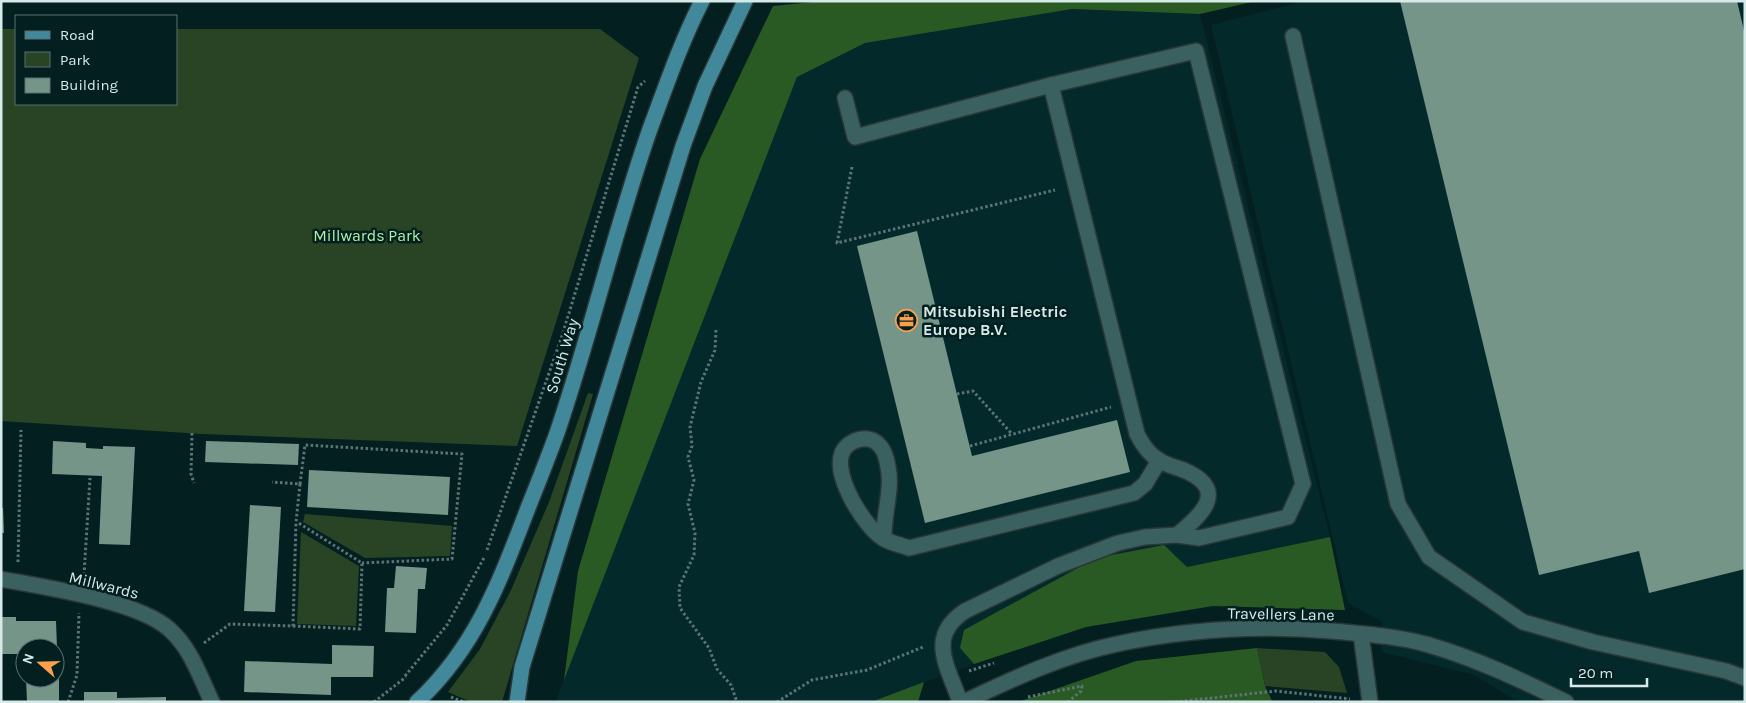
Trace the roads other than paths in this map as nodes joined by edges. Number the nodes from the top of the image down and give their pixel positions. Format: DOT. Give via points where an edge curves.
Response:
graph roads {
  1 [pos="702,1"];
  2 [pos="745,1"];
  3 [pos="1293,36"];
  4 [pos="1052,85"];
  5 [pos="845,98"];
  6 [pos="1159,461"];
  7 [pos="1176,535"];
  8 [pos="884,539"];
  9 [pos="1,579"];
  10 [pos="1361,634"];
  11 [pos="1745,678"];
  12 [pos="1370,701"];
  13 [pos="212,702"];
  14 [pos="417,702"];
  15 [pos="516,702"];
  16 [pos="960,702"];
  17 [pos="964,702"];
  18 [pos="1566,702"];
  1 -- 14 [label="main road, South Way" via="672,69 634,174 557,433 504,571 474,632 457,658"];
  2 -- 15 [label="main road" via="705,86 680,155 522,667"];
  3 -- 11 [label="street" via="1398,504 1429,558 1523,622"];
  4 -- 5 [label="street" via="855,137"];
  4 -- 6 [label="street" via="1129,402 1142,443"];
  4 -- 7 [label="street" via="1196,50 1303,484 1288,517 1199,538"];
  6 -- 7 [label="street" via="1198,478 1208,495 1201,515"];
  6 -- 8 [label="street" via="1145,484 1134,493 1121,497 909,548"];
  7 -- 16 [label="street" via="1118,543 1058,566 954,618 942,640 943,653"];
  8 -- 8 [label="street" via="862,518 846,485 841,467 842,455 846,446 854,441 872,440 886,456 889,482 883,520"];
  9 -- 13 [label="street, Millwards" via="120,605 142,613 169,629 190,654"];
  10 -- 12 [label="street"];
  10 -- 17 [label="street, Travellers Lane" via="1252,628 1115,644 1062,661"];
  10 -- 18 [label="street, Travellers Lane" via="1427,644 1464,656"];
}
